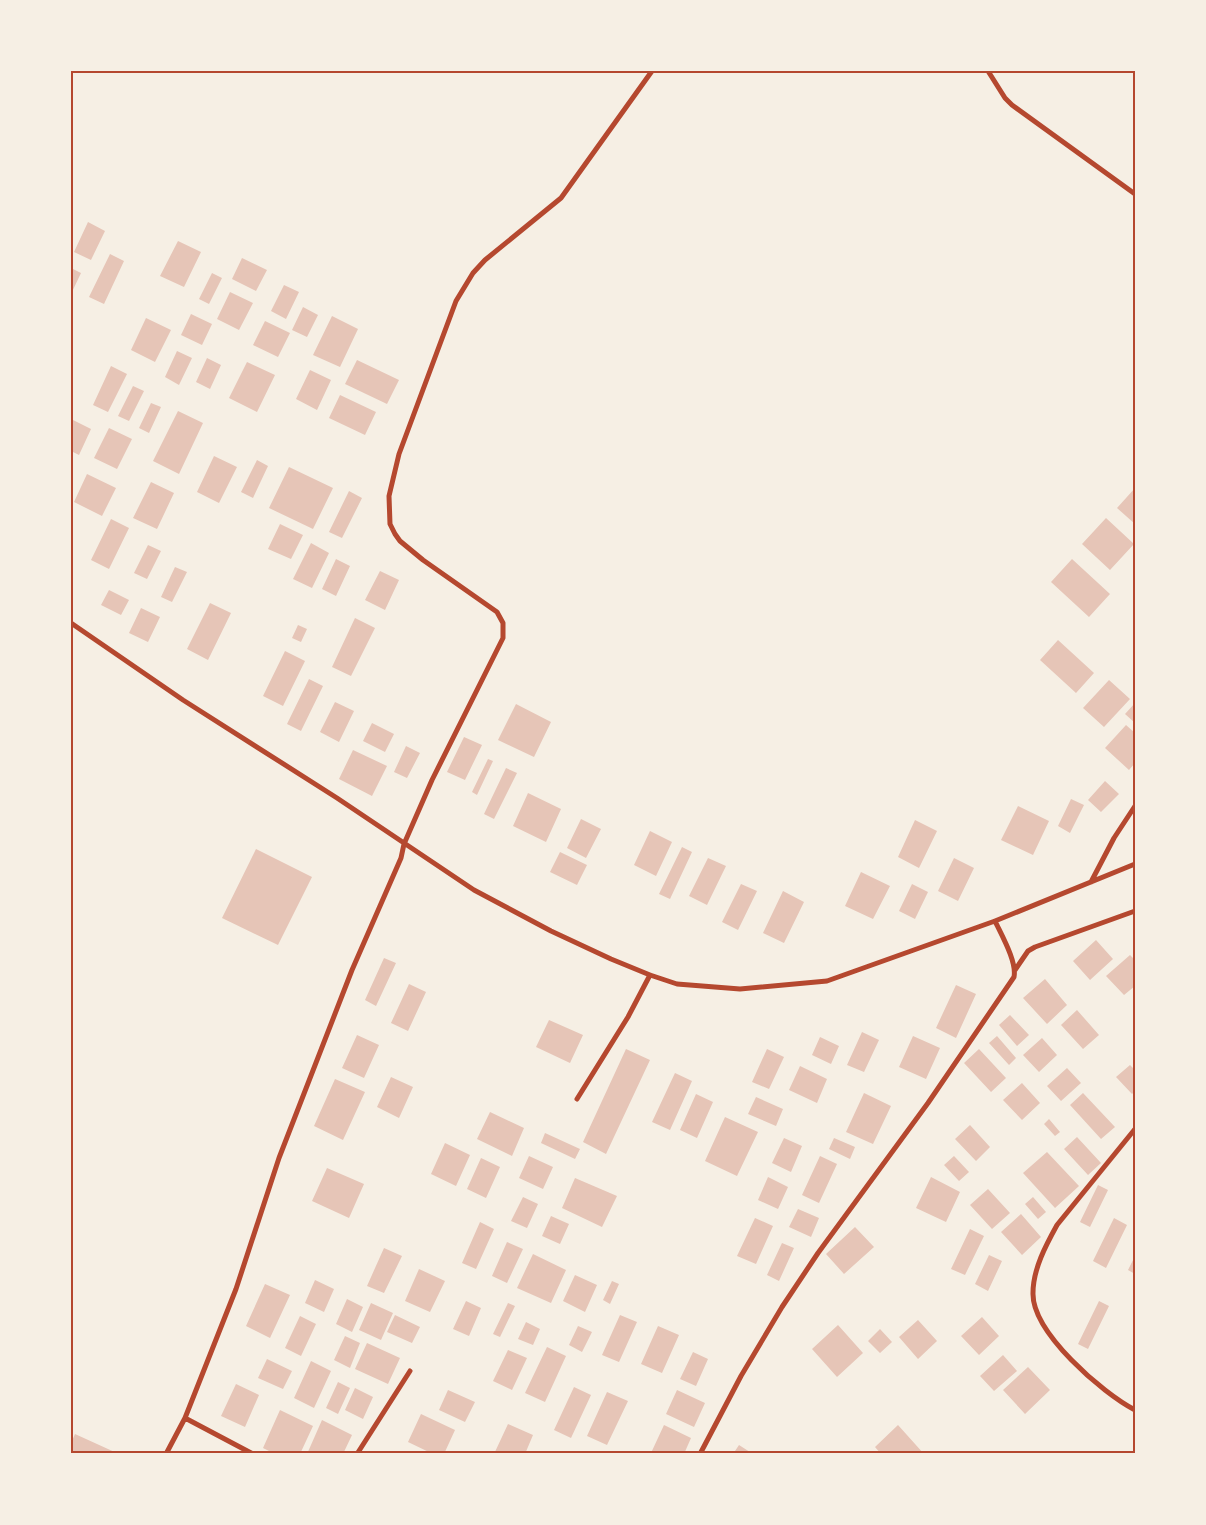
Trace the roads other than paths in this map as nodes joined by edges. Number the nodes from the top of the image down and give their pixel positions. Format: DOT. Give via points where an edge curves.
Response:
graph roads {
  1 [pos="652,71"];
  2 [pos="988,71"];
  3 [pos="1135,194"];
  4 [pos="71,623"];
  5 [pos="1135,806"];
  6 [pos="404,844"];
  7 [pos="1135,864"];
  8 [pos="1091,883"];
  9 [pos="1135,911"];
  10 [pos="996,924"];
  11 [pos="1015,970"];
  12 [pos="650,975"];
  13 [pos="577,1099"];
  14 [pos="1135,1130"];
  15 [pos="410,1371"];
  16 [pos="1135,1410"];
  17 [pos="185,1418"];
  18 [pos="166,1454"];
  19 [pos="253,1454"];
  20 [pos="357,1454"];
  21 [pos="700,1454"];
  1 -- 6 [label="street" via="561,198 484,260 473,273 456,301 399,454 389,496 390,524 395,534 423,560 497,612 504,631"];
  2 -- 3 [label="street" via="1012,105"];
  4 -- 6 [label="street"];
  5 -- 8 [label="street"];
  6 -- 12 [label="street" via="474,890 552,931"];
  6 -- 17 [label="street" via="278,1158 236,1289"];
  7 -- 8 [label="street"];
  8 -- 10 [label="street"];
  9 -- 11 [label="street" via="1035,947 1028,951"];
  10 -- 11 [label="street"];
  10 -- 12 [label="street" via="827,981 740,989 677,984"];
  11 -- 21 [label="street" via="1014,977 928,1104 818,1252 782,1307"];
  12 -- 13 [label="street"];
  14 -- 16 [label="street" via="1057,1225 1035,1276 1033,1293 1041,1321 1063,1349 1087,1376"];
  15 -- 20 [label="street"];
  17 -- 18 [label="street"];
  17 -- 19 [label="street"];
}
